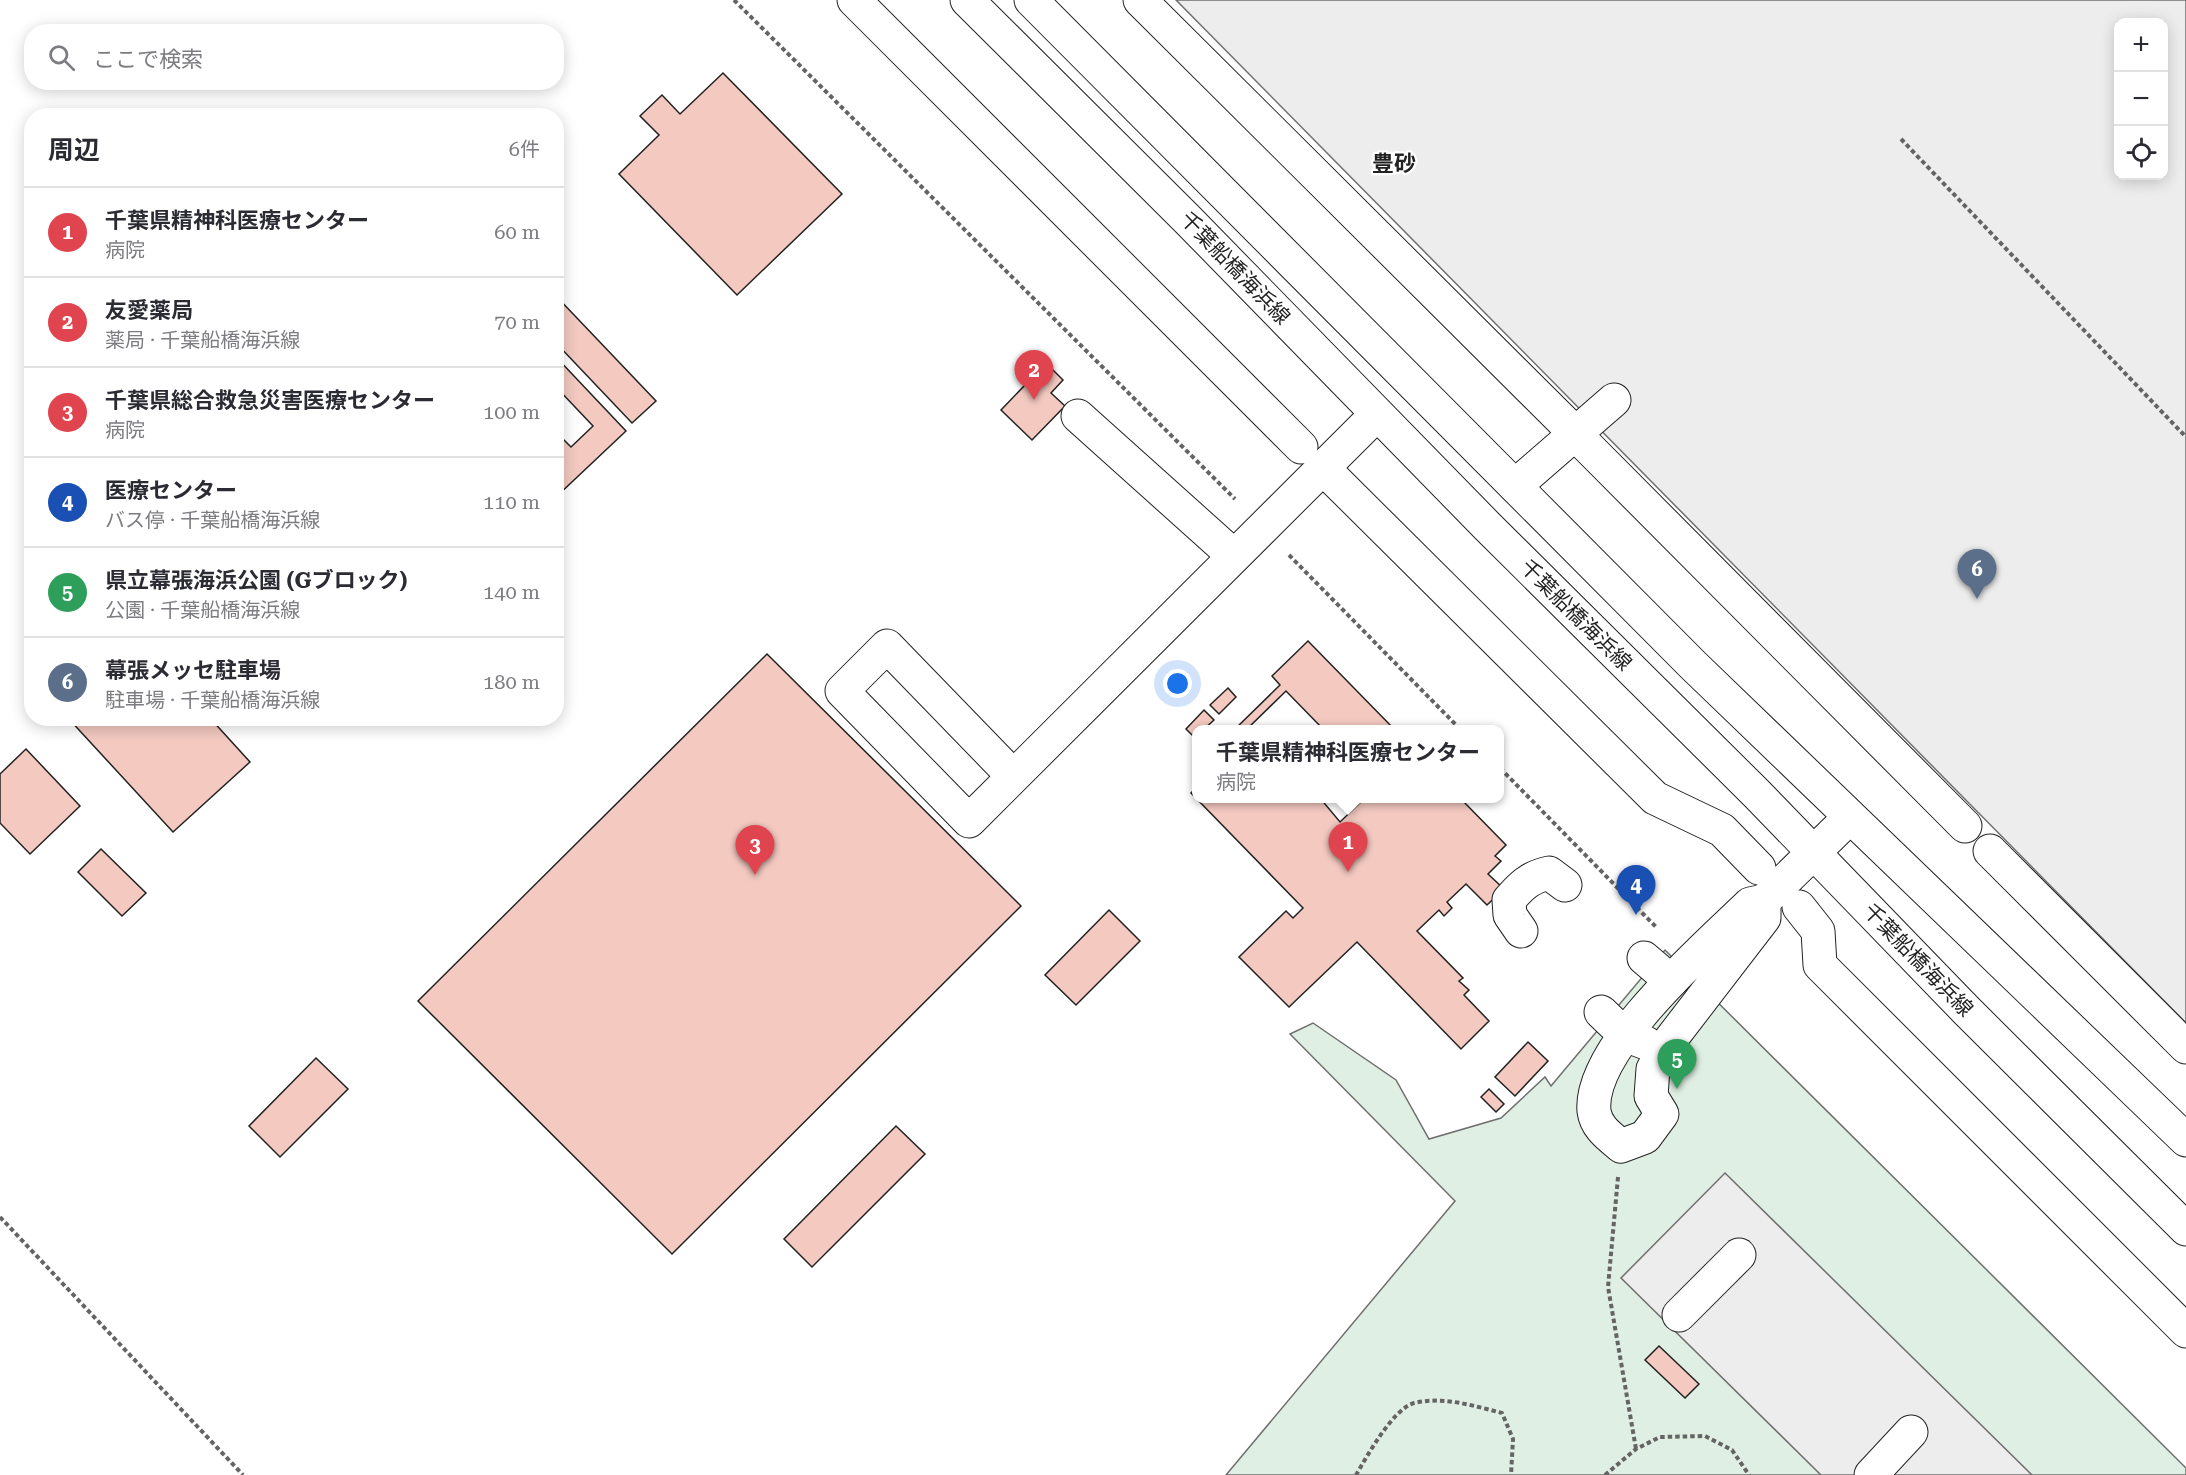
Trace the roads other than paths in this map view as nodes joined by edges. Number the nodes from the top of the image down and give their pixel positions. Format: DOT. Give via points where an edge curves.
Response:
graph roads {
  1 [pos="854,0"];
  2 [pos="966,0"];
  3 [pos="1031,0"];
  4 [pos="1140,0"];
  5 [pos="1614,400"];
  6 [pos="1377,414"];
  7 [pos="1078,416"];
  8 [pos="1301,447"];
  9 [pos="1335,480"];
  10 [pos="1515,486"];
  11 [pos="1233,556"];
  12 [pos="1013,776"];
  13 [pos="1850,817"];
  14 [pos="1965,826"];
  15 [pos="1990,851"];
  16 [pos="1814,852"];
  17 [pos="1759,868"];
  18 [pos="1565,885"];
  19 [pos="1764,901"];
  20 [pos="1799,907"];
  21 [pos="1521,931"];
  22 [pos="1653,945"];
  23 [pos="1671,981"];
  24 [pos="1602,1012"];
  25 [pos="1625,1035"];
  26 [pos="1671,1039"];
  27 [pos="2186,1047"];
  28 [pos="2186,1140"];
  29 [pos="2186,1229"];
  30 [pos="1739,1255"];
  31 [pos="1679,1315"];
  32 [pos="2186,1331"];
  33 [pos="1911,1432"];
  34 [pos="1871,1475"];
  1 -- 8 [label="main road"];
  2 -- 6 [label="main road, 千葉船橋海浜線"];
  3 -- 10 [label="main road, 千葉船橋海浜線"];
  4 -- 14 [label="main road"];
  5 -- 10 [label="main road"];
  6 -- 11 [label="main road"];
  6 -- 16 [label="main road, 千葉船橋海浜線"];
  7 -- 11 [label="main road"];
  9 -- 17 [label="main road" via="1655,798 1722,830"];
  10 -- 13 [label="main road, 千葉船橋海浜線"];
  11 -- 12 [label="main road"];
  12 -- 12 [label="main road" via="969,821 842,691 887,646"];
  13 -- 16 [label="main road"];
  13 -- 28 [label="main road, 千葉船橋海浜線"];
  15 -- 27 [label="main road"];
  16 -- 19 [label="main road"];
  16 -- 29 [label="main road, 千葉船橋海浜線"];
  18 -- 21 [label="main road" via="1549,873 1532,876 1518,890 1509,900 1510,915"];
  19 -- 23 [label="main road" via="1750,904"];
  19 -- 26 [label="main road" via="1764,918"];
  20 -- 32 [label="main road" via="1818,931 1820,965"];
  22 -- 23 [label="main road"];
  23 -- 25 [label="main road"];
  24 -- 25 [label="main road"];
  25 -- 26 [label="main road" via="1649,1044"];
  25 -- 26 [label="main road" via="1602,1071 1594,1112 1603,1131 1621,1146 1645,1137 1662,1114 1651,1096 1653,1069"];
  30 -- 31 [label="main road"];
  33 -- 34 [label="main road"];
}
